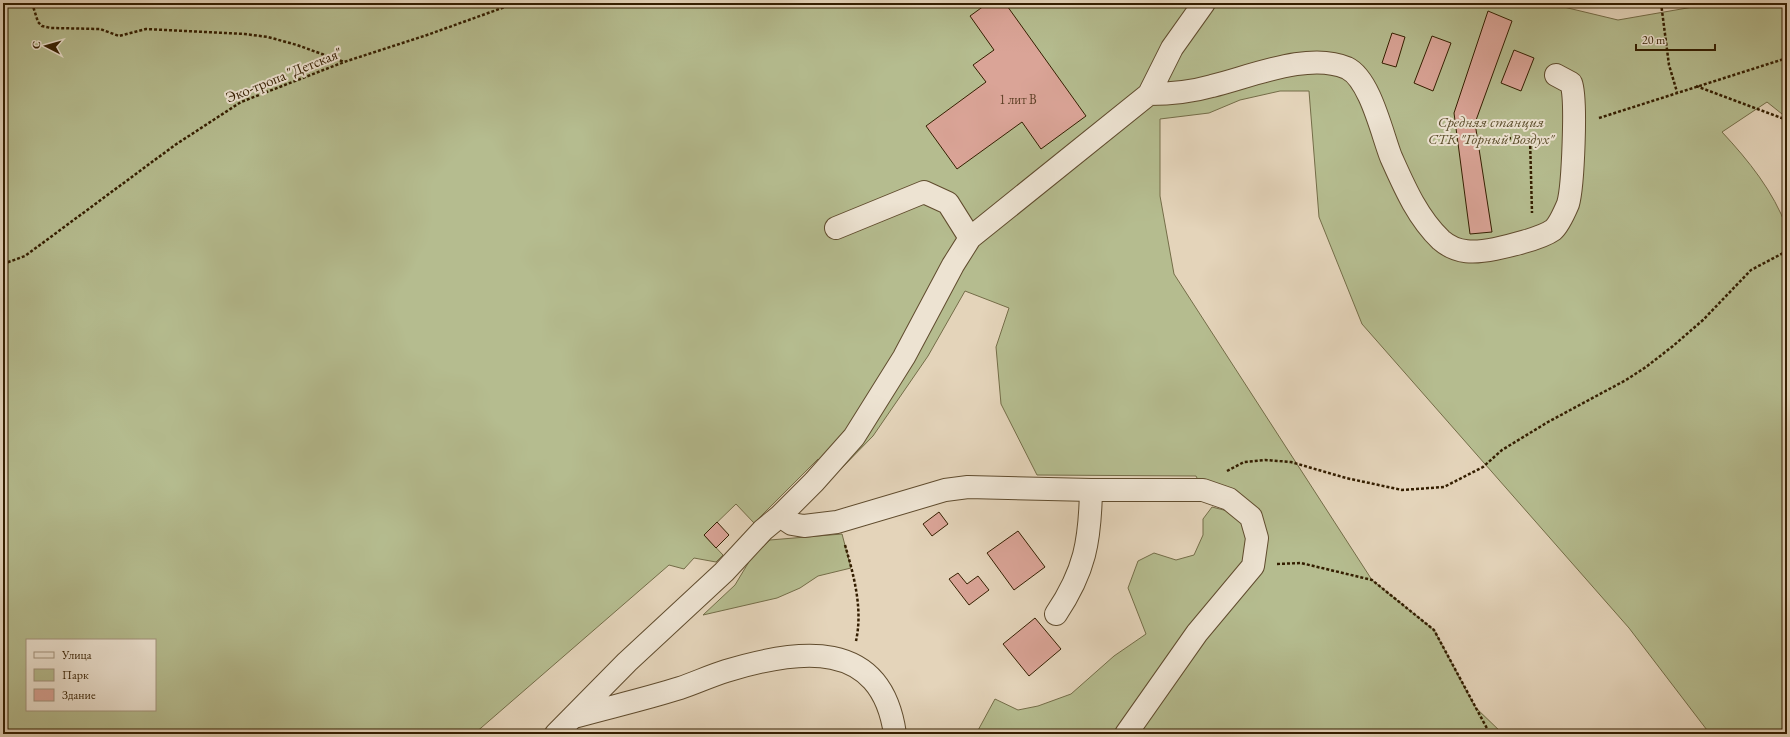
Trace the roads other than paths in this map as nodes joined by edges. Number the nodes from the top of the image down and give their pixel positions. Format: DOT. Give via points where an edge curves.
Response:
graph roads {
  1 [pos="1204,3"];
  2 [pos="1556,76"];
  3 [pos="1149,94"];
  4 [pos="836,228"];
  5 [pos="970,238"];
  6 [pos="1092,490"];
  7 [pos="780,516"];
  8 [pos="1056,614"];
  9 [pos="574,717"];
  10 [pos="556,734"];
  11 [pos="895,734"];
  12 [pos="1126,734"];
  1 -- 3 [label="street" via="1172,48"];
  2 -- 3 [label="street" via="1571,83 1574,89 1569,195 1564,213 1553,230 1508,246 1471,252 1460,251 1450,246 1421,215 1409,196 1390,154 1364,86 1348,68 1330,63 1306,63 1278,67 1180,93"];
  3 -- 5 [label="street"];
  4 -- 5 [label="street" via="924,192 948,203"];
  5 -- 7 [label="street" via="867,418 834,460"];
  6 -- 7 [label="street" via="968,487 945,490 837,522 804,526 792,524"];
  6 -- 8 [label="street" via="1086,552 1079,575"];
  6 -- 12 [label="street" via="1203,490 1229,499 1251,518 1257,538 1253,566 1197,633"];
  7 -- 9 [label="street" via="627,662"];
  9 -- 10 [label="street"];
  9 -- 11 [label="street" via="656,695 725,672 794,656 821,656 851,663 872,678 882,691 893,718"];
}
